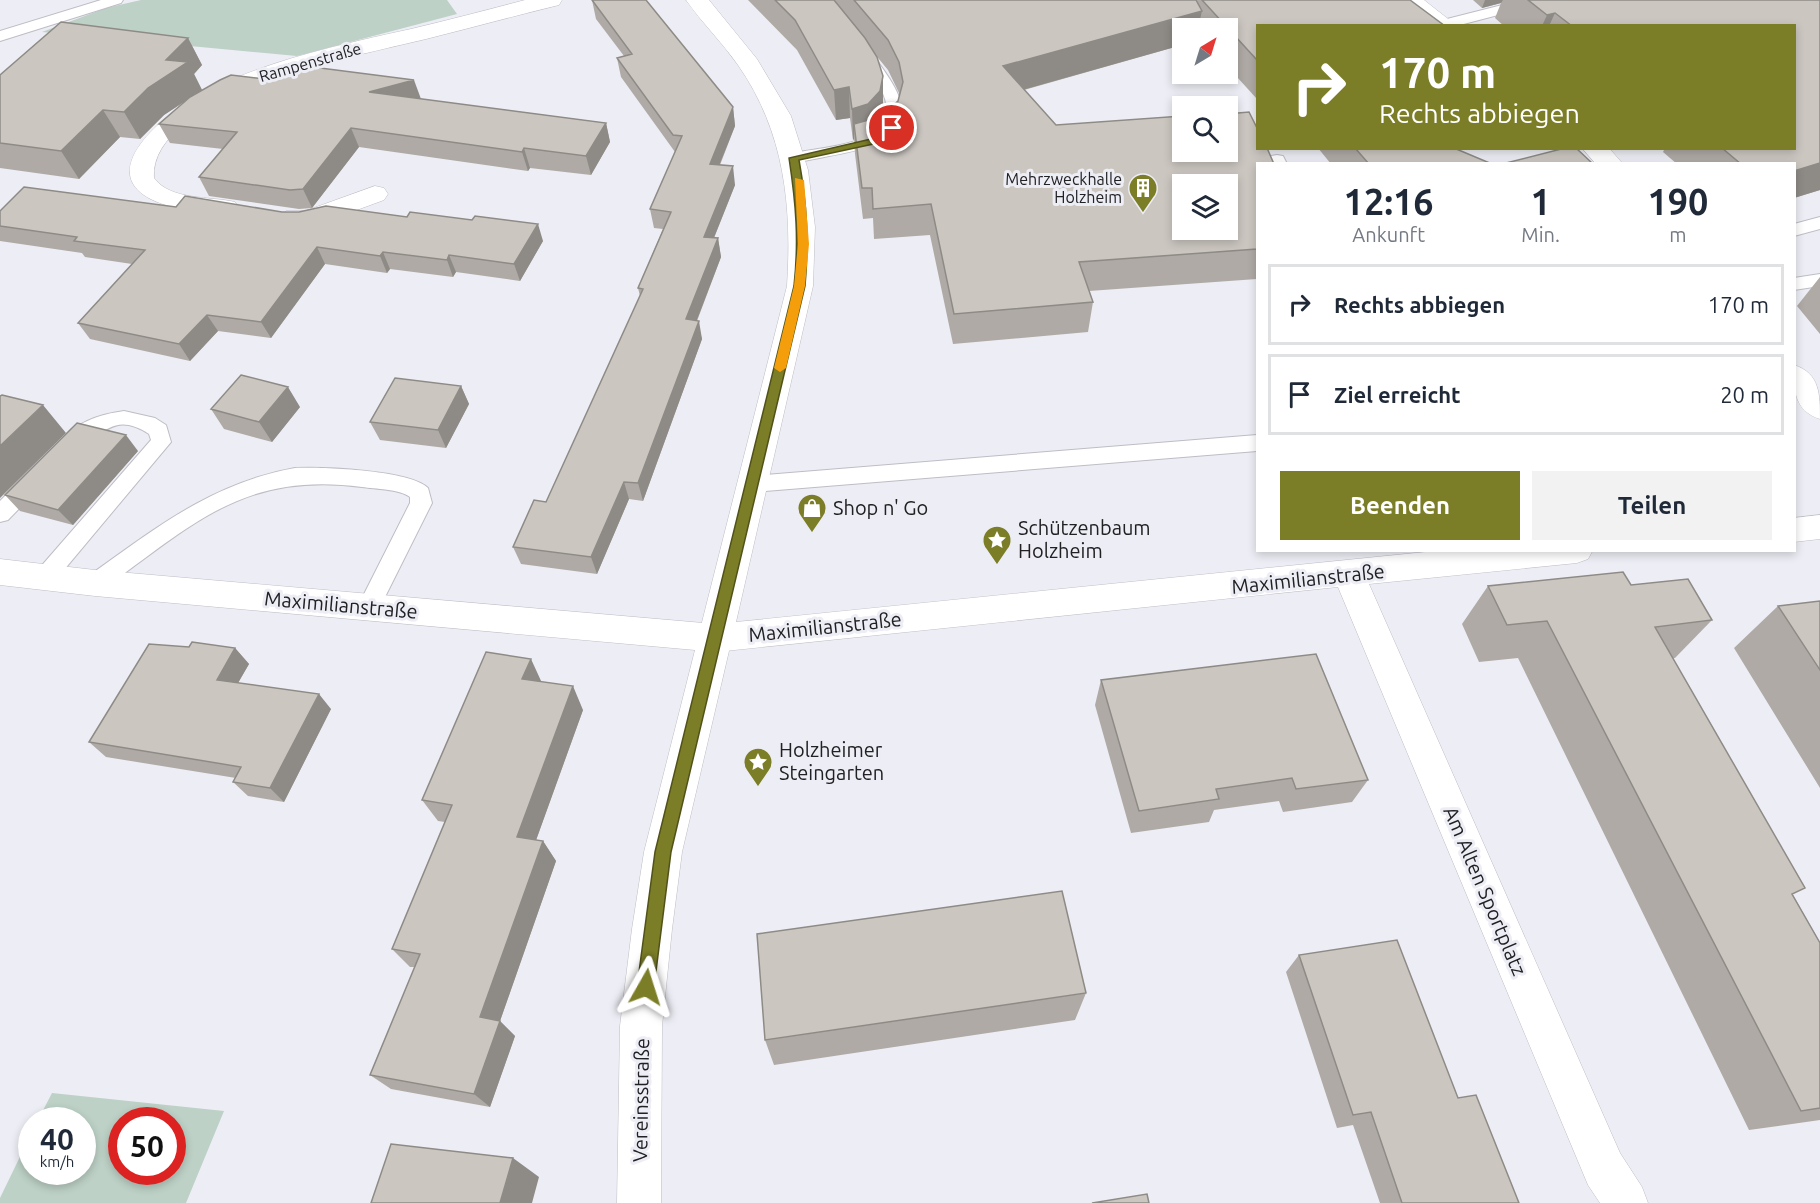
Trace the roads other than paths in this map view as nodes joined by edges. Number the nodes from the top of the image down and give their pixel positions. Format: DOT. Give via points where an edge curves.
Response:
graph roads {
  1 [pos="116,0"];
  2 [pos="550,0"];
  3 [pos="698,0"];
  4 [pos="1410,0"];
  5 [pos="1539,0"];
  6 [pos="1444,24"];
  7 [pos="1449,24"];
  8 [pos="0,36"];
  9 [pos="855,43"];
  10 [pos="1596,150"];
  11 [pos="794,158"];
  12 [pos="1609,162"];
  13 [pos="375,194"];
  14 [pos="1820,223"];
  15 [pos="1796,229"];
  16 [pos="1820,280"];
  17 [pos="1796,284"];
  18 [pos="1796,378"];
  19 [pos="1820,408"];
  20 [pos="1256,442"];
  21 [pos="752,484"];
  22 [pos="0,514"];
  23 [pos="1820,527"];
  24 [pos="1796,530"];
  25 [pos="1542,552"];
  26 [pos="1404,560"];
  27 [pos="0,572"];
  28 [pos="1350,575"];
  29 [pos="45,577"];
  30 [pos="95,583"];
  31 [pos="368,608"];
  32 [pos="715,638"];
  33 [pos="639,1203"];
  34 [pos="1626,1203"];
  1 -- 8 [label="lane"];
  2 -- 13 [label="street, Rampenstraße" via="305,62 250,80 196,106 172,124 143,158 140,172 147,186 160,196 181,202 307,219"];
  3 -- 11 [label="street, Vereinsstraße" via="769,95"];
  4 -- 6 [label="street"];
  5 -- 7 [label="lane"];
  9 -- 11 [label="lane" via="884,78 893,96 892,128 874,141"];
  10 -- 12 [label="street"];
  11 -- 21 [label="street, Vereinsstraße" via="804,244 800,286"];
  14 -- 15 [label="lane"];
  16 -- 17 [label="lane"];
  18 -- 19 [label="street"];
  20 -- 21 [label="lane"];
  21 -- 32 [label="street, Vereinsstraße"];
  22 -- 29 [label="lane" via="84,430 120,417 150,423 159,430 161,442"];
  23 -- 24 [label="street"];
  25 -- 26 [label="street, Maximilianstraße"];
  26 -- 28 [label="street, Maximilianstraße"];
  27 -- 29 [label="street, Maximilianstraße"];
  28 -- 32 [label="street, Maximilianstraße"];
  28 -- 34 [label="street, Am Alten Sportplatz" via="1604,1169"];
  29 -- 30 [label="street, Maximilianstraße"];
  30 -- 31 [label="street, Maximilianstraße"];
  30 -- 31 [label="lane" via="232,492 261,482 322,476 414,487 421,494 421,503"];
  31 -- 32 [label="street, Maximilianstraße"];
  32 -- 33 [label="street, Vereinsstraße" via="663,852 652,930 642,1026"];
}
